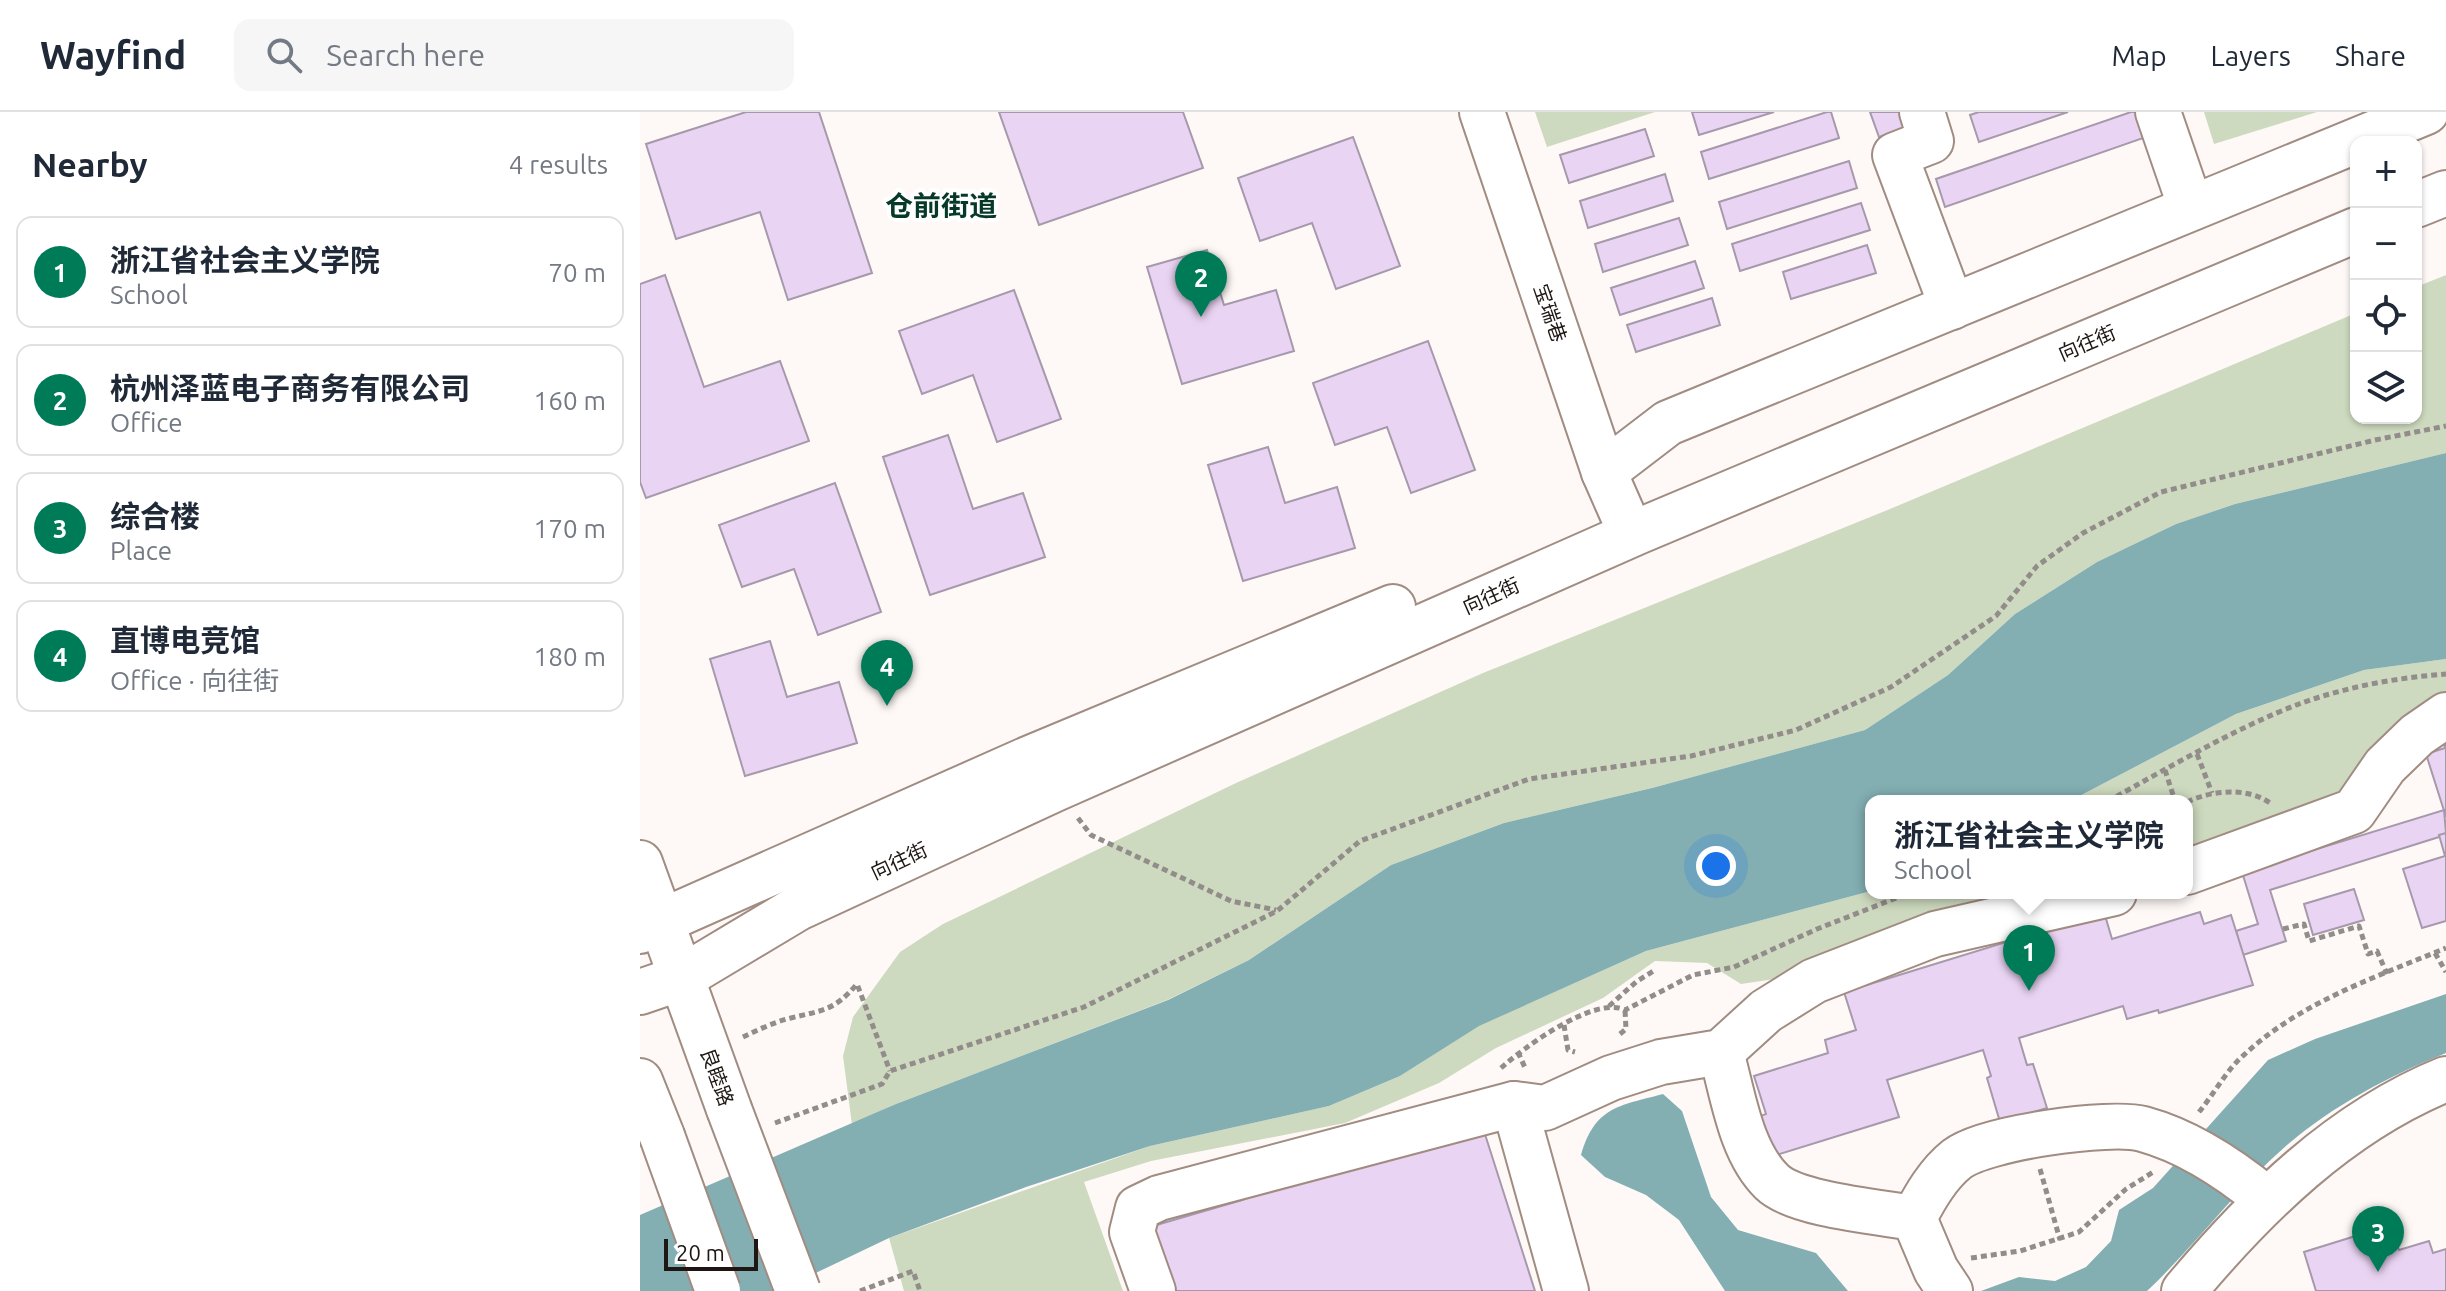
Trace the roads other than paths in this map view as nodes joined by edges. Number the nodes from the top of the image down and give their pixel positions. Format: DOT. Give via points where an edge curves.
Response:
graph roads {
  1 [pos="1482,112"];
  2 [pos="1922,112"];
  3 [pos="2158,112"];
  4 [pos="2426,112"];
  5 [pos="2446,171"];
  6 [pos="2422,181"];
  7 [pos="2446,193"];
  8 [pos="2422,203"];
  9 [pos="2191,208"];
  10 [pos="2350,210"];
  11 [pos="2350,233"];
  12 [pos="1952,307"];
  13 [pos="1604,472"];
  14 [pos="1622,513"];
  15 [pos="2446,715"];
  16 [pos="640,863"];
  17 [pos="2193,870"];
  18 [pos="2088,899"];
  19 [pos="651,926"];
  20 [pos="681,978"];
  21 [pos="640,992"];
  22 [pos="1721,1052"];
  23 [pos="2446,1079"];
  24 [pos="640,1081"];
  25 [pos="1502,1090"];
  26 [pos="2260,1194"];
  27 [pos="1914,1218"];
  28 [pos="1949,1289"];
  29 [pos="718,1291"];
  30 [pos="798,1291"];
  31 [pos="1153,1291"];
  32 [pos="1566,1291"];
  33 [pos="2184,1291"];
  1 -- 13 [label="street, 宝瑞巷"];
  2 -- 12 [label="street" via="1931,141 1895,155"];
  3 -- 9 [label="street"];
  4 -- 9 [label="street"];
  5 -- 6 [label="street"];
  7 -- 8 [label="street"];
  9 -- 12 [label="street"];
  10 -- 14 [label="street, 向往街"];
  11 -- 20 [label="street, 向往街" via="1637,532 1055,789 798,908"];
  12 -- 13 [label="street" via="1668,423"];
  13 -- 14 [label="street, 宝瑞巷"];
  14 -- 19 [label="street, 向往街" via="1028,759"];
  15 -- 17 [label="street" via="2385,766 2354,811"];
  16 -- 19 [label="street, 良睦路"];
  18 -- 22 [label="street" via="1935,934 1814,981 1766,1011"];
  19 -- 20 [label="street, 良睦路"];
  20 -- 21 [label="street, 向往街"];
  20 -- 30 [label="street, 良睦路, bridge"];
  22 -- 25 [label="street" via="1661,1062 1545,1108"];
  22 -- 27 [label="street" via="1750,1150 1773,1184 1810,1201"];
  23 -- 26 [label="street" via="2343,1137"];
  24 -- 29 [label="street, bridge"];
  25 -- 31 [label="street" via="1138,1208 1132,1232"];
  25 -- 32 [label="street"];
  26 -- 27 [label="street" via="2184,1144 2140,1128 2030,1134 1959,1157 1927,1193"];
  26 -- 33 [label="street"];
  27 -- 28 [label="street"];
}
